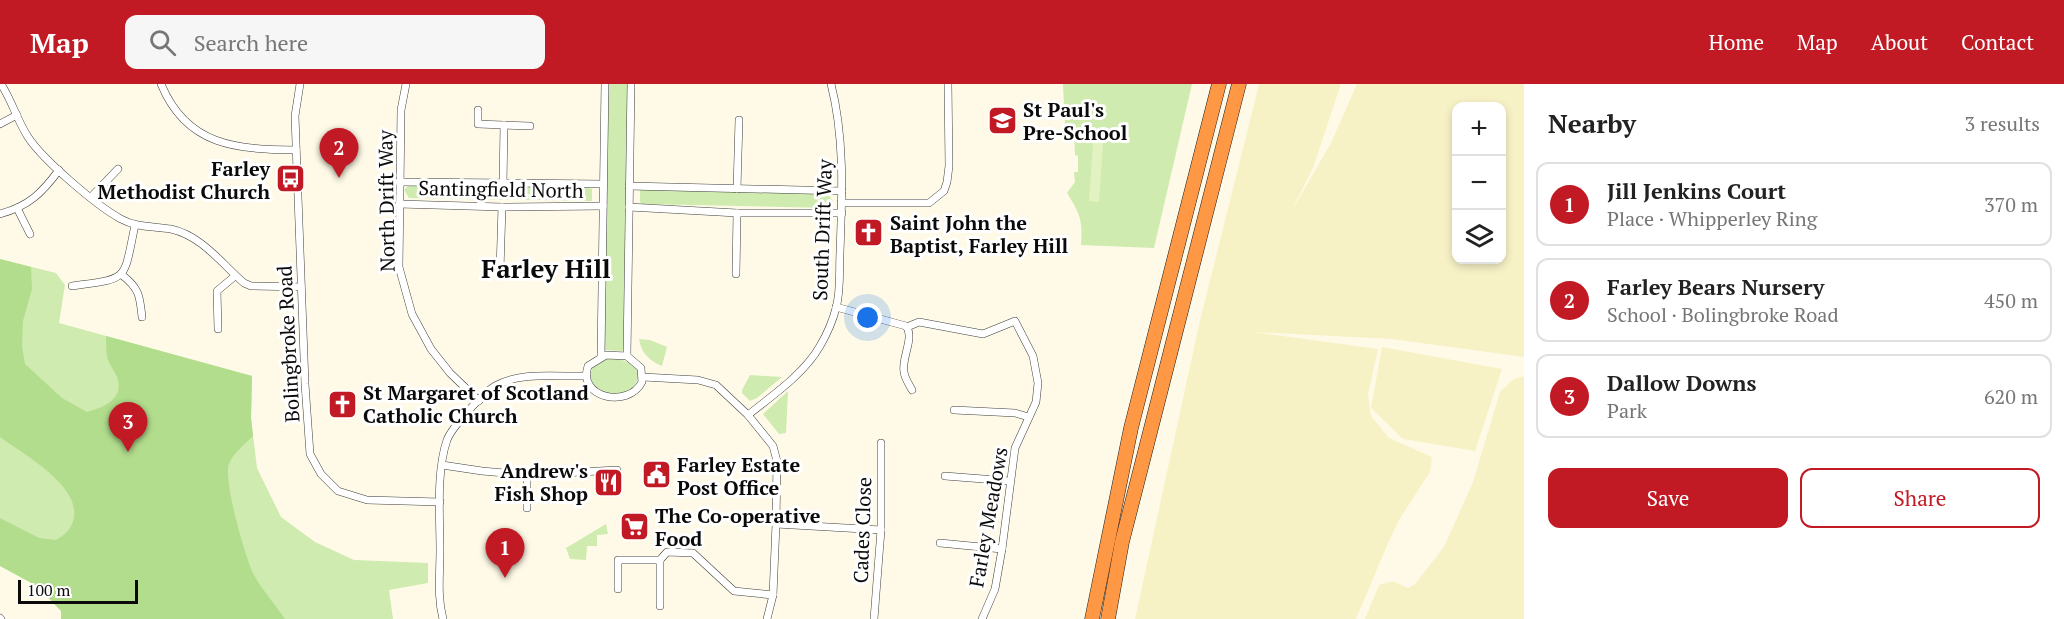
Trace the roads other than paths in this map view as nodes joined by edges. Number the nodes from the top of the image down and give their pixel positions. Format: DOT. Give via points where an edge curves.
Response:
graph roads {
  1 [pos="1,84"];
  2 [pos="160,84"];
  3 [pos="300,84"];
  4 [pos="406,84"];
  5 [pos="605,84"];
  6 [pos="631,84"];
  7 [pos="831,84"];
  8 [pos="948,84"];
  9 [pos="1219,84"];
  10 [pos="1239,84"];
  11 [pos="478,111"];
  12 [pos="17,115"];
  13 [pos="739,120"];
  14 [pos="0,124"];
  15 [pos="504,125"];
  16 [pos="530,126"];
  17 [pos="297,150"];
  18 [pos="118,169"];
  19 [pos="59,170"];
  20 [pos="399,182"];
  21 [pos="503,184"];
  22 [pos="603,184"];
  23 [pos="629,186"];
  24 [pos="737,189"];
  25 [pos="842,191"];
  26 [pos="91,197"];
  27 [pos="399,204"];
  28 [pos="842,204"];
  29 [pos="603,206"];
  30 [pos="502,207"];
  31 [pos="629,207"];
  32 [pos="17,208"];
  33 [pos="737,213"];
  34 [pos="842,213"];
  35 [pos="0,214"];
  36 [pos="135,225"];
  37 [pos="30,234"];
  38 [pos="500,270"];
  39 [pos="122,274"];
  40 [pos="736,274"];
  41 [pos="235,276"];
  42 [pos="72,286"];
  43 [pos="301,287"];
  44 [pos="836,307"];
  45 [pos="142,317"];
  46 [pos="907,327"];
  47 [pos="218,329"];
  48 [pos="601,356"];
  49 [pos="627,356"];
  50 [pos="586,376"];
  51 [pos="643,377"];
  52 [pos="912,390"];
  53 [pos="479,401"];
  54 [pos="954,410"];
  55 [pos="748,415"];
  56 [pos="1029,417"];
  57 [pos="881,443"];
  58 [pos="442,465"];
  59 [pos="617,470"];
  60 [pos="527,475"];
  61 [pos="945,476"];
  62 [pos="1009,481"];
  63 [pos="440,502"];
  64 [pos="527,508"];
  65 [pos="776,524"];
  66 [pos="880,530"];
  67 [pos="940,543"];
  68 [pos="1002,549"];
  69 [pos="660,560"];
  70 [pos="618,589"];
  71 [pos="773,595"];
  72 [pos="660,606"];
  73 [pos="443,619"];
  74 [pos="767,619"];
  75 [pos="874,619"];
  76 [pos="982,619"];
  77 [pos="1092,619"];
  78 [pos="1108,619"];
  1 -- 12 [label="street"];
  2 -- 17 [label="street" via="186,122 211,139 250,149"];
  3 -- 17 [label="street, Bolingbroke Road" via="295,116"];
  4 -- 20 [label="street, North Drift Way" via="401,110"];
  5 -- 22 [label="street"];
  6 -- 23 [label="street"];
  7 -- 25 [label="street, South Drift Way" via="841,133"];
  8 -- 28 [label="street" via="949,166 944,191 928,203"];
  9 -- 77 [label="highway" via="1131,428"];
  10 -- 78 [label="highway" via="1122,542"];
  11 -- 15 [label="street" via="478,123"];
  12 -- 14 [label="street"];
  12 -- 19 [label="street" via="28,137"];
  13 -- 24 [label="street"];
  15 -- 16 [label="street"];
  15 -- 21 [label="street"];
  17 -- 43 [label="street, Bolingbroke Road"];
  18 -- 26 [label="street"];
  19 -- 26 [label="street"];
  19 -- 32 [label="street" via="35,199"];
  20 -- 21 [label="street, Santingfield North"];
  20 -- 27 [label="street, North Drift Way"];
  21 -- 22 [label="street, Santingfield North"];
  22 -- 29 [label="street"];
  23 -- 24 [label="street"];
  23 -- 31 [label="street"];
  24 -- 25 [label="street"];
  25 -- 28 [label="street, South Drift Way"];
  26 -- 36 [label="street"];
  27 -- 30 [label="street, Santingfield North"];
  27 -- 53 [label="street, North Drift Way" via="399,267 412,314 431,349"];
  28 -- 34 [label="street, South Drift Way"];
  29 -- 30 [label="street, Santingfield North"];
  29 -- 48 [label="street"];
  30 -- 38 [label="street"];
  31 -- 33 [label="street"];
  31 -- 49 [label="street"];
  32 -- 35 [label="street"];
  32 -- 37 [label="street"];
  33 -- 34 [label="street"];
  33 -- 40 [label="street"];
  34 -- 44 [label="street, South Drift Way"];
  36 -- 39 [label="street"];
  36 -- 41 [label="street" via="192,237"];
  39 -- 42 [label="street" via="111,281"];
  39 -- 45 [label="street" via="135,285"];
  41 -- 43 [label="street" via="251,286"];
  41 -- 47 [label="street" via="218,291"];
  43 -- 63 [label="street, Bolingbroke Road" via="310,454 321,474 338,491 367,500"];
  44 -- 46 [label="street"];
  44 -- 55 [label="street, South Drift Way" via="826,335 810,361"];
  46 -- 52 [label="street" via="903,372"];
  46 -- 56 [label="street, Farley Meadows" via="919,322 983,334 1015,321 1033,356 1038,383"];
  48 -- 49 [label="street"];
  48 -- 50 [label="street" via="588,366"];
  49 -- 51 [label="street" via="641,368"];
  50 -- 51 [label="street" via="594,391 616,398 640,387"];
  50 -- 53 [label="street" via="507,380"];
  51 -- 55 [label="street" via="708,382"];
  53 -- 58 [label="street" via="454,426"];
  54 -- 56 [label="street"];
  55 -- 65 [label="street" via="776,454"];
  56 -- 62 [label="street, Farley Meadows" via="1015,448"];
  57 -- 66 [label="street, Cades Close"];
  58 -- 60 [label="street"];
  58 -- 63 [label="street"];
  59 -- 60 [label="street"];
  60 -- 64 [label="street"];
  61 -- 62 [label="street"];
  62 -- 68 [label="street, Farley Meadows"];
  63 -- 73 [label="street" via="438,593"];
  65 -- 66 [label="street"];
  65 -- 71 [label="street"];
  66 -- 75 [label="street, Cades Close"];
  67 -- 68 [label="street"];
  68 -- 76 [label="street, Farley Meadows" via="995,589"];
  69 -- 70 [label="street" via="618,560"];
  69 -- 71 [label="street" via="667,552 693,553 734,591"];
  69 -- 72 [label="street"];
  71 -- 74 [label="street"];
}
